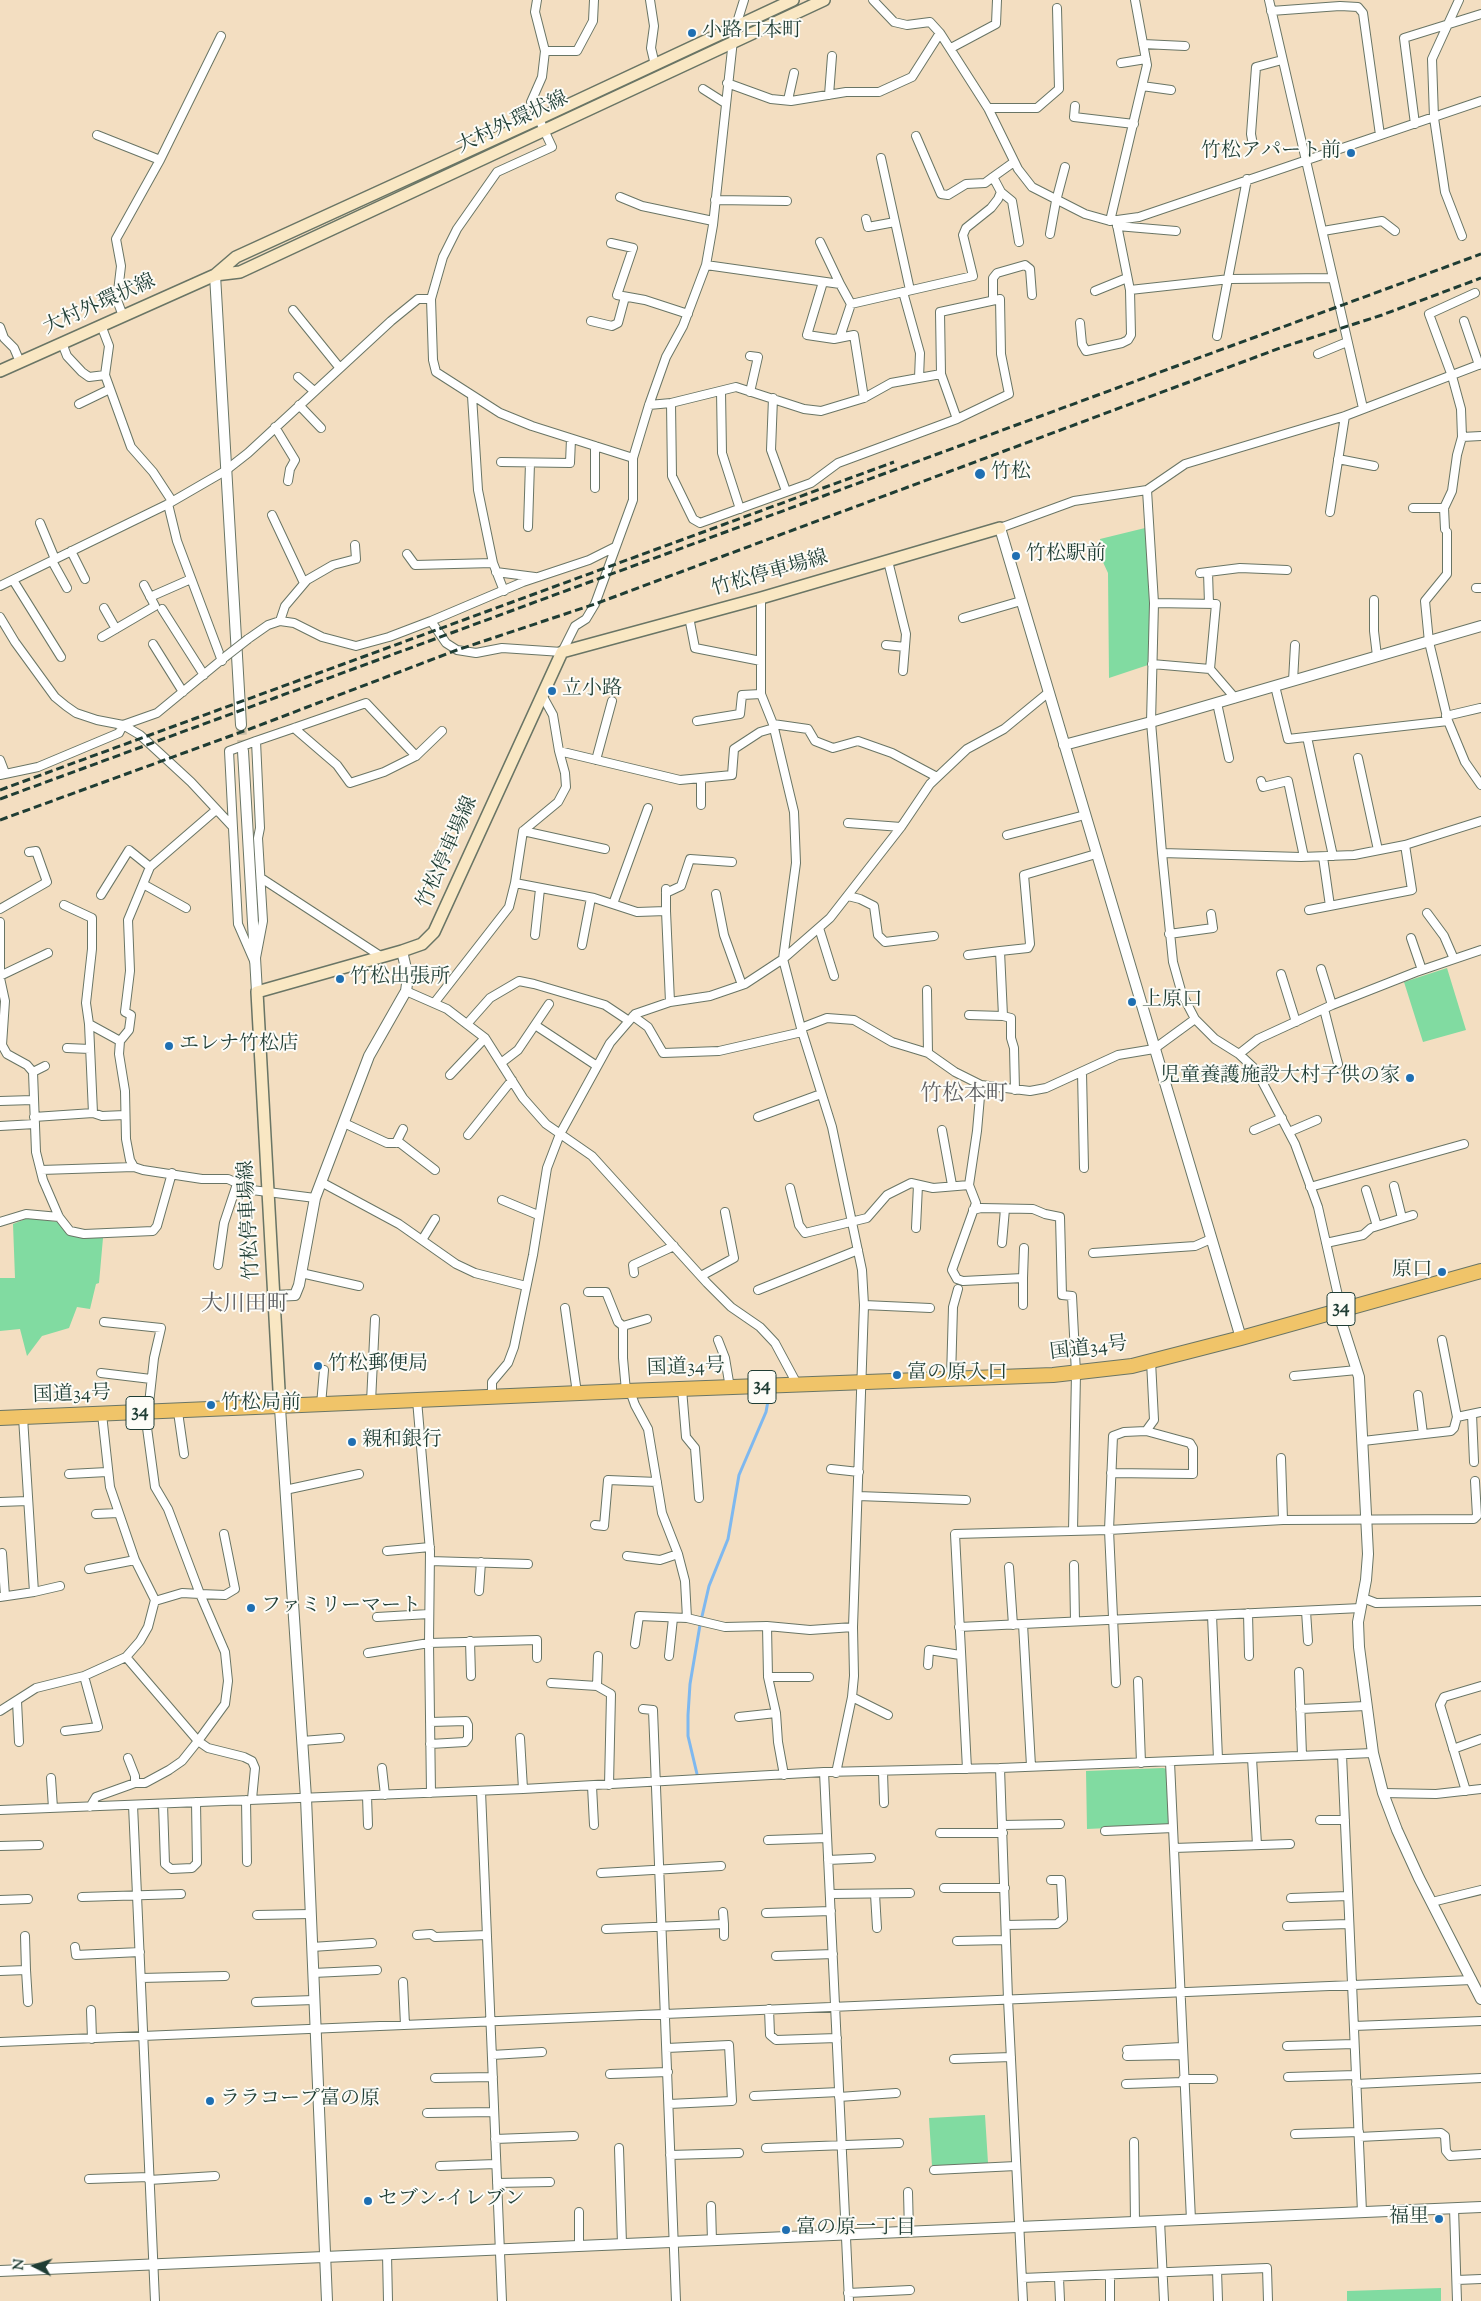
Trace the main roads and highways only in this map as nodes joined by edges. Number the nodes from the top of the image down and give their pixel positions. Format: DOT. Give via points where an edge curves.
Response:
graph roads {
  1 [pos="793,0"];
  2 [pos="824,0"];
  3 [pos="216,275"];
  4 [pos="0,371"];
  5 [pos="1000,528"];
  6 [pos="1481,1271"];
  7 [pos="280,1408"];
  8 [pos="0,1418"];
  1 -- 3 [label="main road, 大村外環状線" via="236,257"];
  2 -- 3 [label="main road, 大村外環状線" via="240,272"];
  3 -- 4 [label="main road, 大村外環状線"];
  5 -- 7 [label="main road, 竹松停車場線" via="562,652 434,932 422,944 382,958 257,992"];
  6 -- 7 [label="highway, 国道34号 / 34" via="1132,1366 1076,1373"];
  7 -- 8 [label="highway, 国道34号 / 34"];
}
